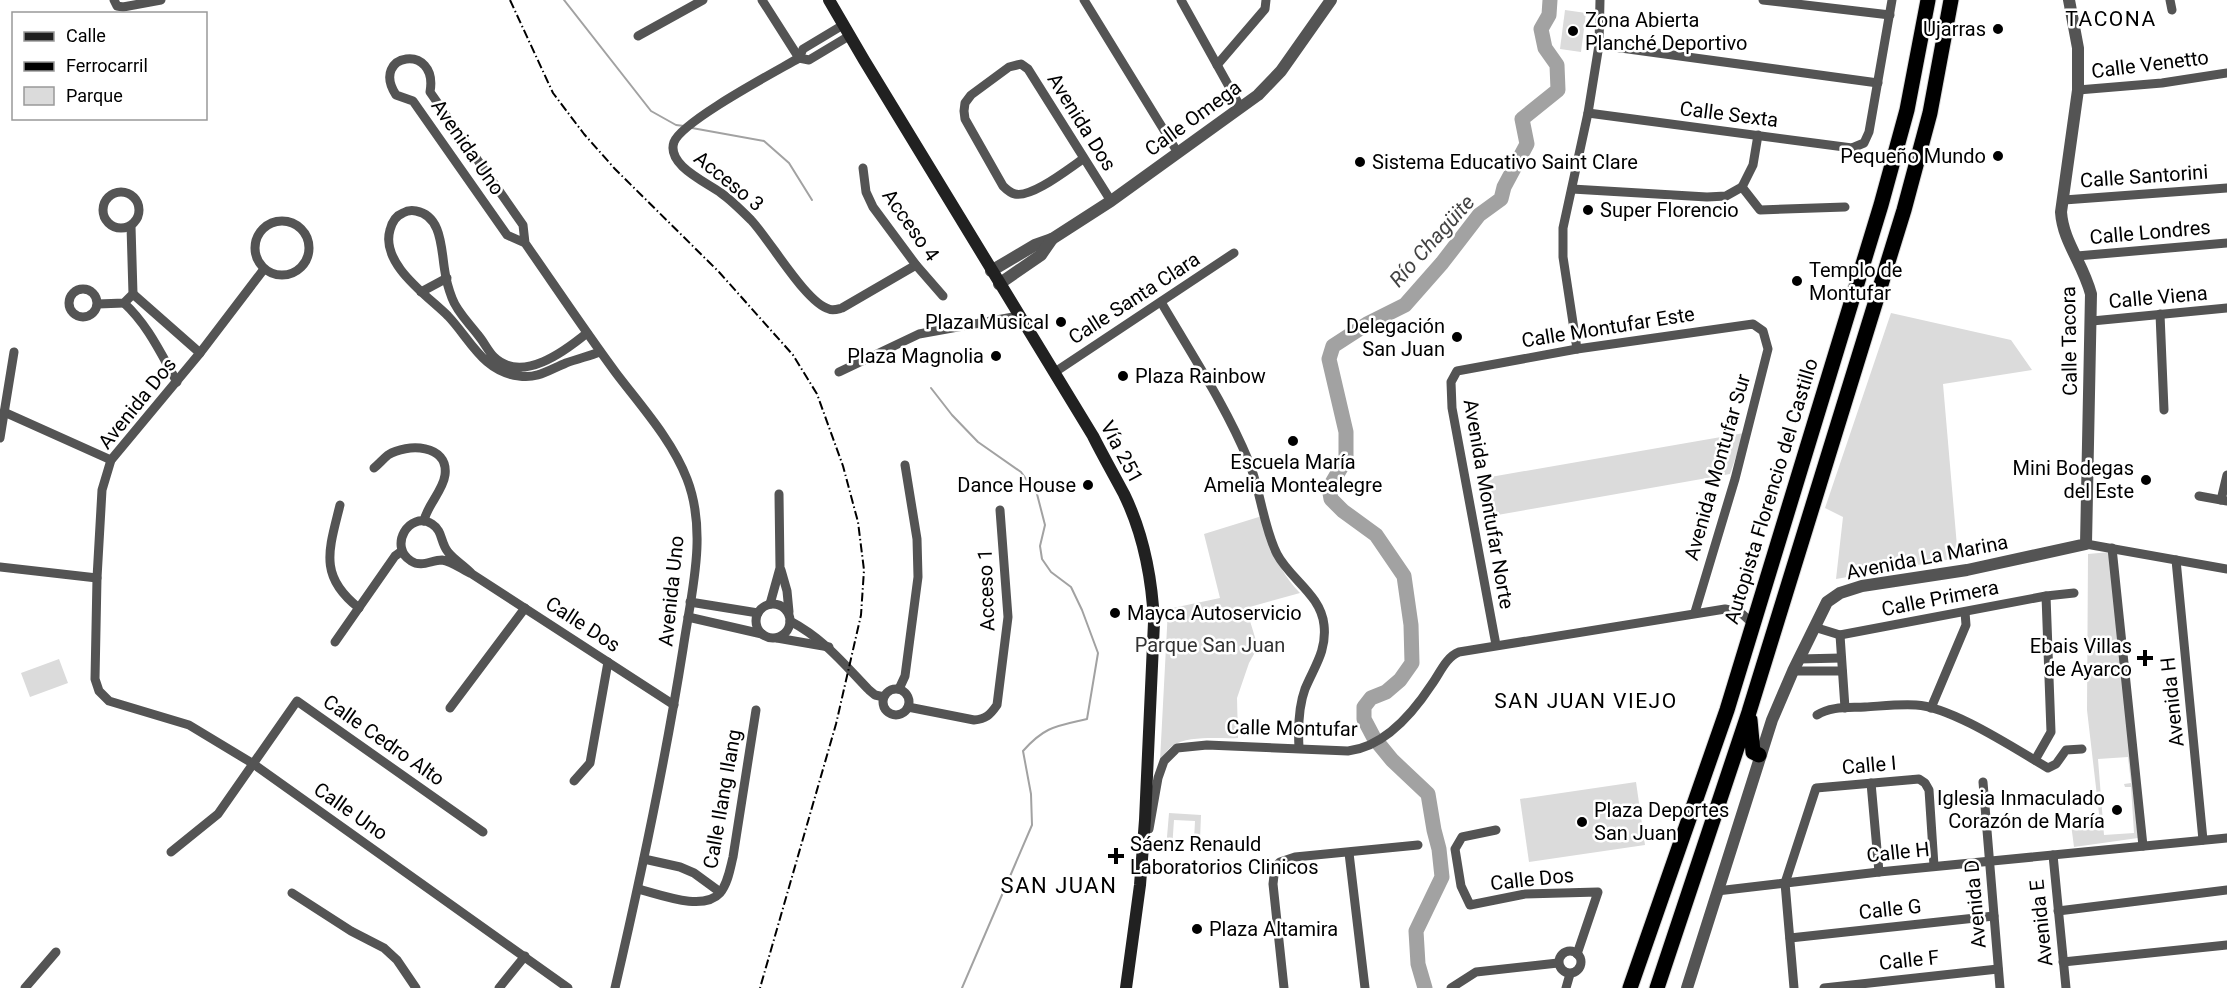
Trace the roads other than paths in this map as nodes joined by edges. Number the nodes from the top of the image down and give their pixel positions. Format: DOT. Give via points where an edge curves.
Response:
graph roads {
  1 [pos="161,0"];
  2 [pos="703,0"];
  3 [pos="762,0"];
  4 [pos="829,0"];
  5 [pos="1084,0"];
  6 [pos="1181,0"];
  7 [pos="1266,0"];
  8 [pos="1331,0"];
  9 [pos="1600,0"];
  10 [pos="1763,0"];
  11 [pos="1892,0"];
  12 [pos="1928,0"];
  13 [pos="1951,0"];
  14 [pos="2069,0"];
  15 [pos="116,3"];
  16 [pos="1890,15"];
  17 [pos="843,25"];
  18 [pos="638,36"];
  19 [pos="849,36"];
  20 [pos="1599,45"];
  21 [pos="799,58"];
  22 [pos="1217,65"];
  23 [pos="2227,73"];
  24 [pos="1878,83"];
  25 [pos="2078,90"];
  26 [pos="1241,108"];
  27 [pos="1588,113"];
  28 [pos="1758,135"];
  29 [pos="1178,153"];
  30 [pos="1083,159"];
  31 [pos="863,168"];
  32 [pos="1742,187"];
  33 [pos="2227,188"];
  34 [pos="1572,189"];
  35 [pos="2064,200"];
  36 [pos="1111,201"];
  37 [pos="1845,207"];
  38 [pos="131,226"];
  39 [pos="1052,239"];
  40 [pos="525,243"];
  41 [pos="2227,243"];
  42 [pos="1234,254"];
  43 [pos="2077,256"];
  44 [pos="916,265"];
  45 [pos="264,268"];
  46 [pos="991,271"];
  47 [pos="447,278"];
  48 [pos="999,284"];
  49 [pos="421,292"];
  50 [pos="133,294"];
  51 [pos="943,296"];
  52 [pos="124,303"];
  53 [pos="1161,303"];
  54 [pos="98,304"];
  55 [pos="2227,308"];
  56 [pos="2160,314"];
  57 [pos="1019,316"];
  58 [pos="2092,321"];
  59 [pos="167,324"];
  60 [pos="1763,331"];
  61 [pos="587,333"];
  62 [pos="479,335"];
  63 [pos="153,339"];
  64 [pos="469,342"];
  65 [pos="1577,349"];
  66 [pos="14,352"];
  67 [pos="600,352"];
  68 [pos="200,353"];
  69 [pos="543,362"];
  70 [pos="1457,371"];
  71 [pos="547,372"];
  72 [pos="839,372"];
  73 [pos="1054,372"];
  74 [pos="177,382"];
  75 [pos="2164,410"];
  76 [pos="4,412"];
  77 [pos="0,438"];
  78 [pos="111,460"];
  79 [pos="905,465"];
  80 [pos="374,468"];
  81 [pos="2227,475"];
  82 [pos="779,494"];
  83 [pos="2199,496"];
  84 [pos="2224,501"];
  85 [pos="340,506"];
  86 [pos="1000,510"];
  87 [pos="424,521"];
  88 [pos="2086,544"];
  89 [pos="2112,548"];
  90 [pos="402,551"];
  91 [pos="2176,561"];
  92 [pos="0,567"];
  93 [pos="780,568"];
  94 [pos="2227,568"];
  95 [pos="472,574"];
  96 [pos="97,578"];
  97 [pos="2074,593"];
  98 [pos="2046,596"];
  99 [pos="690,602"];
  100 [pos="770,604"];
  101 [pos="359,608"];
  102 [pos="525,608"];
  103 [pos="1695,612"];
  104 [pos="1965,612"];
  105 [pos="758,613"];
  106 [pos="688,617"];
  107 [pos="790,618"];
  108 [pos="1752,623"];
  109 [pos="1814,627"];
  110 [pos="762,634"];
  111 [pos="1840,635"];
  112 [pos="777,638"];
  113 [pos="335,642"];
  114 [pos="1496,645"];
  115 [pos="829,647"];
  116 [pos="1841,658"];
  117 [pos="1799,659"];
  118 [pos="608,662"];
  119 [pos="1793,671"];
  120 [pos="1842,671"];
  121 [pos="899,689"];
  122 [pos="99,691"];
  123 [pos="884,697"];
  124 [pos="674,705"];
  125 [pos="908,706"];
  126 [pos="450,708"];
  127 [pos="1845,708"];
  128 [pos="1931,708"];
  129 [pos="756,710"];
  130 [pos="1749,712"];
  131 [pos="1817,715"];
  132 [pos="1299,748"];
  133 [pos="2082,748"];
  134 [pos="1759,755"];
  135 [pos="2035,760"];
  136 [pos="252,763"];
  137 [pos="574,781"];
  138 [pos="1983,782"];
  139 [pos="1871,783"];
  140 [pos="1496,830"];
  141 [pos="483,832"];
  142 [pos="2227,838"];
  143 [pos="2203,840"];
  144 [pos="1418,845"];
  145 [pos="2143,846"];
  146 [pos="171,852"];
  147 [pos="1349,853"];
  148 [pos="2053,855"];
  149 [pos="644,859"];
  150 [pos="1989,861"];
  151 [pos="1934,866"];
  152 [pos="1879,872"];
  153 [pos="1785,883"];
  154 [pos="1140,885"];
  155 [pos="638,889"];
  156 [pos="2227,890"];
  157 [pos="1717,891"];
  158 [pos="720,892"];
  159 [pos="292,893"];
  160 [pos="2058,911"];
  161 [pos="1994,916"];
  162 [pos="1790,938"];
  163 [pos="2227,945"];
  164 [pos="56,952"];
  165 [pos="1577,954"];
  166 [pos="525,957"];
  167 [pos="2063,962"];
  168 [pos="1558,963"];
  169 [pos="1998,969"];
  170 [pos="1570,974"];
  171 [pos="25,988"];
  172 [pos="416,988"];
  173 [pos="500,988"];
  174 [pos="568,988"];
  175 [pos="615,988"];
  176 [pos="1126,988"];
  177 [pos="1284,988"];
  178 [pos="1365,988"];
  179 [pos="1451,988"];
  180 [pos="1566,988"];
  181 [pos="1630,988"];
  182 [pos="1657,988"];
  183 [pos="1687,988"];
  184 [pos="1794,988"];
  185 [pos="1824,988"];
  186 [pos="2000,988"];
  187 [pos="2066,988"];
  1 -- 15 [label="street" via="123,7"];
  2 -- 18 [label="street"];
  3 -- 21 [label="street"];
  4 -- 17 [label="main road, Vía 251"];
  5 -- 29 [label="street"];
  6 -- 22 [label="street"];
  7 -- 22 [label="street" via="1265,9"];
  8 -- 26 [label="street, Calle Omega" via="1269,85"];
  9 -- 20 [label="street"];
  10 -- 16 [label="street"];
  11 -- 16 [label="street"];
  12 -- 108 [label="highway, Autopista Florencio del Castillo" via="1907,110 1884,195"];
  13 -- 130 [label="highway" via="1930,113 1904,210"];
  14 -- 25 [label="street, Calle Tacora" via="2078,48"];
  16 -- 24 [label="street"];
  17 -- 19 [label="main road, Vía 251"];
  17 -- 21 [label="street" via="803,49"];
  19 -- 21 [label="street" via="809,60"];
  19 -- 46 [label="main road, Vía 251"];
  20 -- 24 [label="street"];
  20 -- 27 [label="street"];
  21 -- 44 [label="street, Acceso 3" via="691,124 674,143 677,161 751,220 808,294 831,310 842,308"];
  22 -- 26 [label="street"];
  23 -- 25 [label="street, Calle Venetto"];
  24 -- 28 [label="street, Calle Sexta" via="1869,132 1864,142 1852,148"];
  25 -- 35 [label="street, Calle Tacora"];
  26 -- 29 [label="street, Calle Omega"];
  27 -- 28 [label="street, Calle Sexta"];
  27 -- 34 [label="street"];
  28 -- 32 [label="street" via="1753,165"];
  29 -- 36 [label="street, Calle Omega"];
  30 -- 30 [label="street, Avenida Dos" via="1028,69 1021,64 1010,67 965,103 965,119 1009,192 1024,194"];
  30 -- 36 [label="street, Avenida Dos"];
  31 -- 44 [label="street, Acceso 4" via="866,192 873,207"];
  32 -- 34 [label="street" via="1726,196 1707,197"];
  32 -- 37 [label="street" via="1760,210"];
  33 -- 35 [label="street, Calle Santorini"];
  34 -- 65 [label="street" via="1563,228 1563,257"];
  35 -- 43 [label="street, Calle Tacora" via="2062,224"];
  36 -- 39 [label="street, Calle Omega"];
  38 -- 50 [label="street"];
  39 -- 46 [label="street, Calle Omega"];
  39 -- 48 [label="street, Calle Omega" via="1041,255"];
  40 -- 40 [label="street, Avenida Uno" via="523,225 430,92 432,80 423,62 407,57 400,60 389,72 396,95 414,101 507,235"];
  40 -- 61 [label="street, Avenida Uno"];
  41 -- 43 [label="street, Calle Londres"];
  42 -- 53 [label="street, Calle Santa Clara"];
  43 -- 58 [label="street, Calle Tacora" via="2091,294"];
  44 -- 51 [label="street, Acceso 4"];
  45 -- 45 [label="street" via="272,274 285,275 301,267 309,250 308,240 298,226 280,222 262,231 255,248"];
  45 -- 68 [label="street, Avenida Dos"];
  46 -- 48 [label="main road, Vía 251"];
  47 -- 49 [label="street"];
  47 -- 49 [label="street" via="432,219 423,212 409,210 400,214 389,234 392,253 398,268"];
  47 -- 62 [label="street" via="458,309"];
  48 -- 57 [label="main road, Vía 251"];
  49 -- 64 [label="street"];
  50 -- 52 [label="street"];
  50 -- 59 [label="street"];
  52 -- 54 [label="street"];
  52 -- 63 [label="street"];
  53 -- 73 [label="street, Calle Santa Clara"];
  53 -- 132 [label="street" via="1230,419 1250,466 1278,555 1312,597 1324,622 1325,646 1304,691"];
  55 -- 56 [label="street, Calle Viena"];
  56 -- 58 [label="street, Calle Viena"];
  56 -- 75 [label="street"];
  57 -- 72 [label="street" via="919,334"];
  57 -- 73 [label="main road, Vía 251"];
  58 -- 88 [label="street, Calle Tacora"];
  59 -- 63 [label="street"];
  59 -- 68 [label="street"];
  60 -- 65 [label="street, Calle Montufar Este" via="1753,324 1743,324"];
  60 -- 103 [label="street, Avenida Montufar Sur" via="1768,349"];
  61 -- 67 [label="street, Avenida Uno"];
  61 -- 69 [label="street"];
  62 -- 64 [label="street"];
  62 -- 69 [label="street" via="494,357 504,364 523,367"];
  63 -- 74 [label="street"];
  64 -- 71 [label="street" via="484,362 501,371 535,377"];
  65 -- 70 [label="street, Calle Montufar Este"];
  66 -- 76 [label="street"];
  67 -- 71 [label="street"];
  67 -- 99 [label="street, Avenida Uno" via="670,447 687,479 698,549"];
  68 -- 74 [label="street, Avenida Dos"];
  69 -- 71 [label="street"];
  70 -- 114 [label="street, Avenida Montufar Norte" via="1451,382 1452,408"];
  73 -- 154 [label="main road, Vía 251" via="1125,496 1152,592 1154,622"];
  74 -- 78 [label="street, Avenida Dos"];
  76 -- 77 [label="street"];
  76 -- 78 [label="street"];
  78 -- 96 [label="street, Avenida Dos" via="102,490"];
  79 -- 121 [label="street" via="917,539 918,577 905,676"];
  80 -- 87 [label="street" via="389,454 417,448 430,449 440,456 445,467 444,479"];
  81 -- 84 [label="street"];
  82 -- 93 [label="street"];
  83 -- 84 [label="street"];
  85 -- 101 [label="street" via="329,561 343,596"];
  86 -- 125 [label="street, Acceso 1" via="1008,617 997,705 984,719 974,720"];
  87 -- 90 [label="street" via="406,528"];
  87 -- 95 [label="street, Calle Dos" via="441,533 448,552"];
  88 -- 89 [label="street"];
  88 -- 109 [label="street, Avenida La Marina" via="1967,570 1862,586 1827,602"];
  89 -- 91 [label="street"];
  89 -- 145 [label="street"];
  90 -- 95 [label="street, Calle Dos" via="417,564 447,561"];
  90 -- 101 [label="street"];
  91 -- 94 [label="street"];
  91 -- 143 [label="street, Avenida H"];
  92 -- 96 [label="street"];
  93 -- 100 [label="street"];
  93 -- 107 [label="street"];
  95 -- 102 [label="street, Calle Dos"];
  96 -- 122 [label="street, Avenida Dos" via="95,679"];
  97 -- 98 [label="street, Calle Primera"];
  98 -- 104 [label="street, Calle Primera"];
  98 -- 135 [label="street" via="2051,732"];
  99 -- 105 [label="street"];
  99 -- 106 [label="street, Avenida Uno"];
  100 -- 105 [label="street"];
  100 -- 107 [label="street" via="784,608"];
  101 -- 113 [label="street"];
  102 -- 118 [label="street, Calle Dos"];
  102 -- 126 [label="street"];
  103 -- 108 [label="street, Calle Montufar" via="1733,609"];
  103 -- 114 [label="street, Calle Montufar"];
  104 -- 111 [label="street, Calle Primera"];
  104 -- 128 [label="street" via="1966,625"];
  105 -- 110 [label="street" via="756,620"];
  106 -- 110 [label="street"];
  106 -- 124 [label="street, Avenida Uno"];
  107 -- 112 [label="street" via="788,629"];
  107 -- 115 [label="street"];
  108 -- 181 [label="highway, Autopista Florencio del Castillo" via="1727,710"];
  109 -- 111 [label="street, Calle Primera"];
  109 -- 117 [label="street, Avenida La Marina"];
  110 -- 112 [label="street"];
  111 -- 116 [label="street"];
  112 -- 115 [label="street"];
  114 -- 132 [label="street, Calle Montufar" via="1459,652 1449,658 1424,696 1368,747 1348,751"];
  115 -- 123 [label="street" via="869,690"];
  116 -- 117 [label="street"];
  116 -- 120 [label="street"];
  117 -- 119 [label="street, Avenida La Marina"];
  118 -- 124 [label="street, Calle Dos"];
  118 -- 137 [label="street" via="590,763"];
  119 -- 120 [label="street"];
  119 -- 134 [label="street, Avenida La Marina"];
  120 -- 127 [label="street"];
  121 -- 123 [label="street"];
  121 -- 125 [label="street" via="908,696"];
  122 -- 136 [label="street, Calle Uno" via="109,701 189,725"];
  123 -- 125 [label="street" via="885,708 894,714"];
  124 -- 149 [label="street, Avenida Uno"];
  127 -- 128 [label="street"];
  127 -- 131 [label="street"];
  128 -- 135 [label="street" via="1954,715"];
  129 -- 158 [label="street, Calle Ilang Ilang" via="734,857"];
  130 -- 134 [label="highway" via="1751,741"];
  130 -- 182 [label="highway"];
  132 -- 154 [label="street, Calle Montufar" via="1197,745 1177,748 1171,753 1158,778"];
  133 -- 135 [label="street" via="2066,750 2052,767"];
  134 -- 157 [label="street, Avenida La Marina"];
  136 -- 141 [label="street, Calle Cedro Alto" via="297,701"];
  136 -- 146 [label="street" via="218,814"];
  136 -- 166 [label="street, Calle Uno"];
  138 -- 150 [label="street, Avenida D"];
  139 -- 151 [label="street, Calle I" via="1918,778 1925,783 1929,790"];
  139 -- 152 [label="street"];
  139 -- 153 [label="street, Calle I" via="1816,788"];
  140 -- 165 [label="street, Calle Dos" via="1462,837 1455,849 1461,885 1470,905 1525,894 1598,892"];
  142 -- 143 [label="street, Calle H"];
  143 -- 145 [label="street, Calle H"];
  144 -- 147 [label="street"];
  145 -- 148 [label="street, Calle H"];
  147 -- 177 [label="street" via="1295,857 1275,867 1273,884"];
  147 -- 178 [label="street"];
  148 -- 150 [label="street, Calle H"];
  148 -- 160 [label="street, Avenida E"];
  149 -- 155 [label="street, Avenida Uno"];
  149 -- 158 [label="street, Calle Ilang Ilang" via="694,873"];
  150 -- 151 [label="street, Calle H"];
  150 -- 161 [label="street, Avenida D"];
  151 -- 152 [label="street, Calle H"];
  152 -- 153 [label="street, Calle H"];
  153 -- 157 [label="street, Calle H"];
  153 -- 162 [label="street"];
  154 -- 176 [label="main road, Vía 251"];
  155 -- 158 [label="street, Calle Ilang Ilang" via="696,902"];
  155 -- 175 [label="street, Avenida Uno"];
  156 -- 160 [label="street"];
  157 -- 183 [label="street, Avenida La Marina"];
  159 -- 172 [label="street" via="384,948"];
  160 -- 167 [label="street, Avenida E"];
  161 -- 162 [label="street, Calle G"];
  161 -- 169 [label="street, Avenida D"];
  162 -- 184 [label="street"];
  163 -- 167 [label="street"];
  164 -- 171 [label="street"];
  165 -- 168 [label="street" via="1565,952"];
  165 -- 170 [label="street" via="1580,966"];
  166 -- 173 [label="street"];
  166 -- 174 [label="street, Calle Uno"];
  167 -- 187 [label="street, Avenida E"];
  168 -- 170 [label="street"];
  168 -- 179 [label="street" via="1476,972"];
  169 -- 185 [label="street, Calle F"];
  169 -- 186 [label="street, Avenida D"];
  170 -- 180 [label="street"];
}
